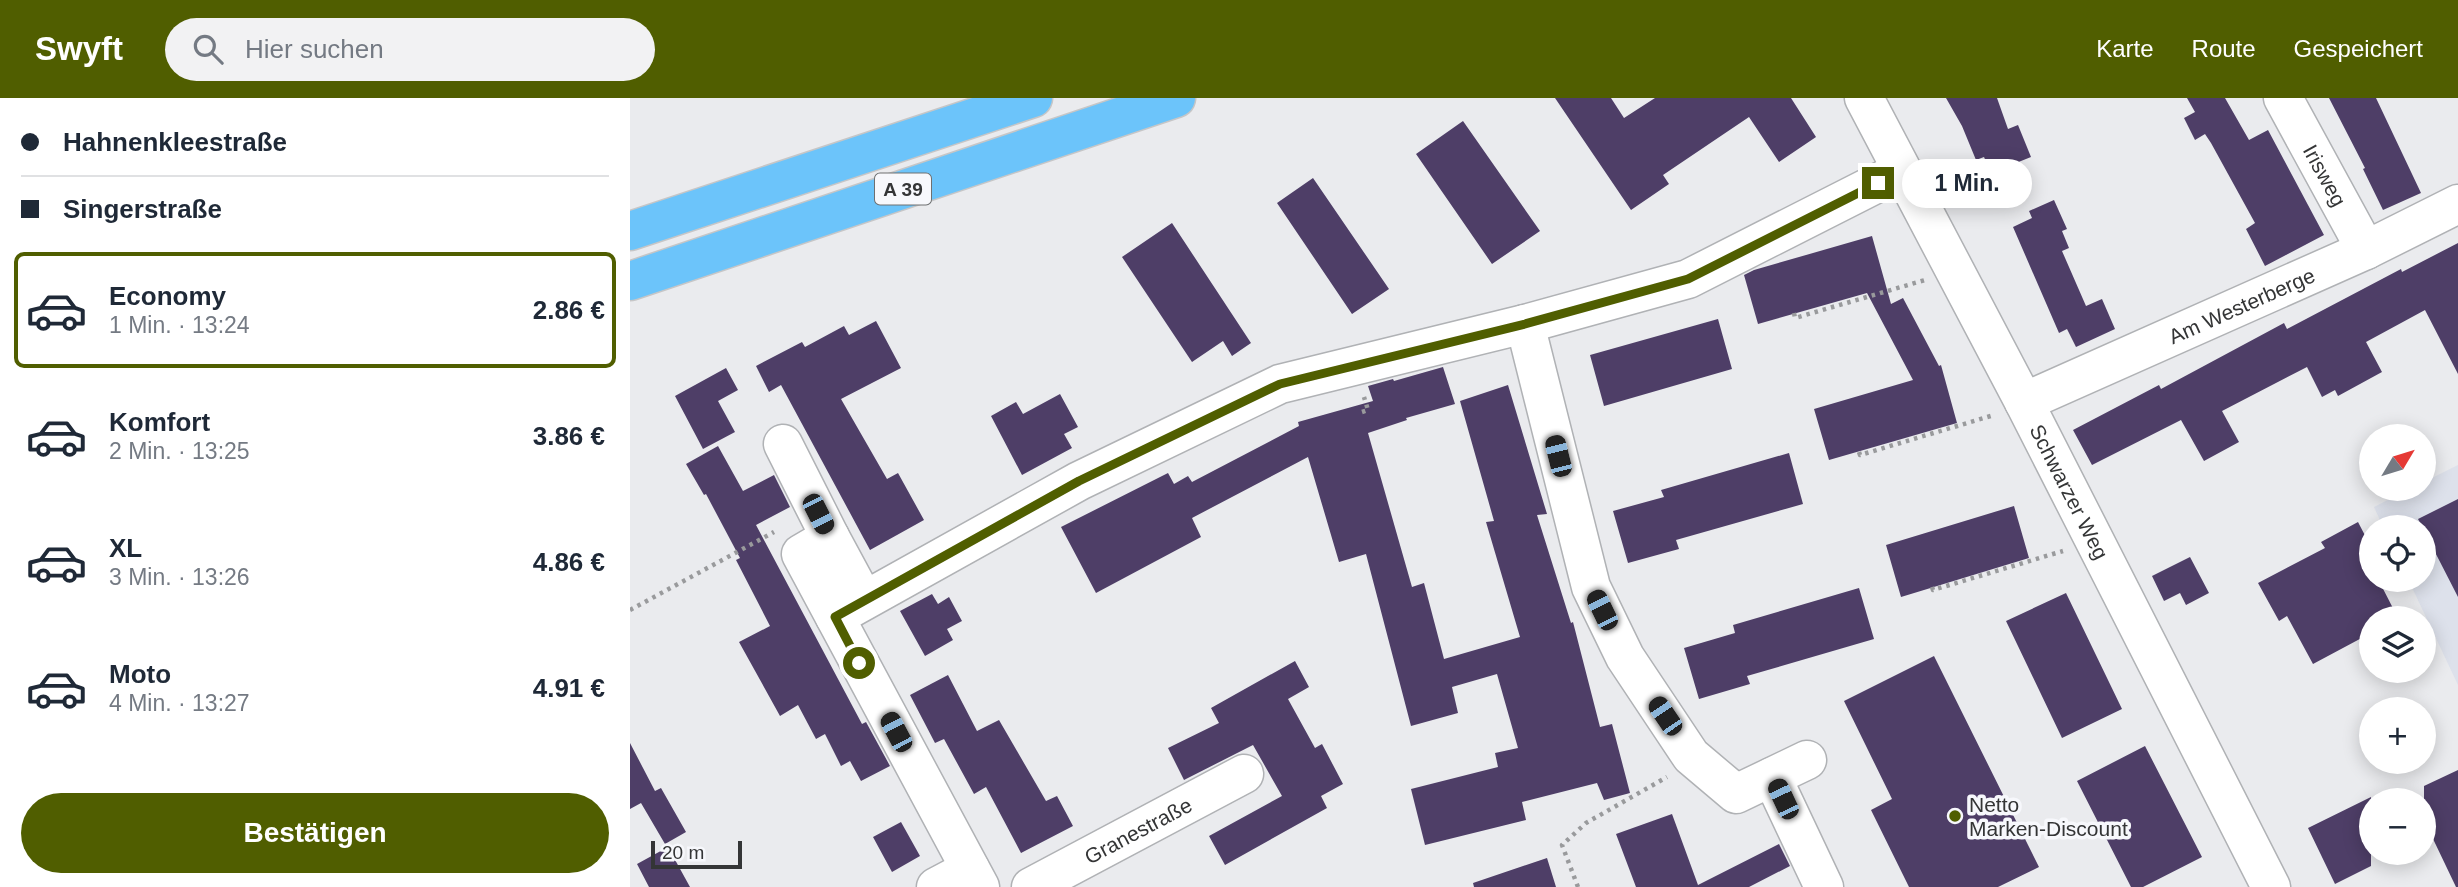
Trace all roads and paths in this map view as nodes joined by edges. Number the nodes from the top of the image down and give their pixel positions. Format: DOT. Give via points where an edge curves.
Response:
graph roads {
  1 [pos="1032,98"];
  2 [pos="1176,98"];
  3 [pos="1864,98"];
  4 [pos="2283,98"];
  5 [pos="1902,171"];
  6 [pos="2458,204"];
  7 [pos="630,231"];
  8 [pos="2366,250"];
  9 [pos="1955,272"];
  10 [pos="630,281"];
  11 [pos="1794,313"];
  12 [pos="1525,324"];
  13 [pos="2025,404"];
  14 [pos="783,444"];
  15 [pos="1859,452"];
  16 [pos="2095,541"];
  17 [pos="816,546"];
  18 [pos="1932,587"];
  19 [pos="850,609"];
  20 [pos="630,610"];
  21 [pos="1691,755"];
  22 [pos="1807,760"];
  23 [pos="1244,774"];
  24 [pos="1772,777"];
  25 [pos="975,878"];
  26 [pos="936,887"];
  27 [pos="1031,887"];
  28 [pos="1578,887"];
  29 [pos="1824,887"];
  30 [pos="2272,887"];
  1 -- 7 [label="highway, A 39"];
  2 -- 10 [label="highway, A 39"];
  3 -- 5 [label="street, Schwarzer Weg"];
  4 -- 8 [label="street, Irisweg"];
  5 -- 9 [label="street, Schwarzer Weg"];
  5 -- 12 [label="street" via="1688,279"];
  6 -- 8 [label="street, Am Westerberge"];
  8 -- 13 [label="street, Am Westerberge"];
  9 -- 11 [label="path" via="1796,318"];
  9 -- 13 [label="street, Schwarzer Weg"];
  12 -- 19 [label="street" via="1280,384 1079,481"];
  12 -- 21 [label="street" via="1591,587 1625,656"];
  13 -- 15 [label="path"];
  13 -- 16 [label="street, Schwarzer Weg"];
  14 -- 17 [label="street"];
  16 -- 18 [label="path"];
  16 -- 30 [label="street, Schwarzer Weg"];
  17 -- 19 [label="street"];
  17 -- 20 [label="path" via="775,532"];
  19 -- 25 [label="street"];
  21 -- 24 [label="street" via="1737,794"];
  21 -- 28 [label="path" via="1684,768 1586,823 1562,845"];
  22 -- 24 [label="street"];
  23 -- 27 [label="street, Granestraße"];
  24 -- 29 [label="street"];
  25 -- 26 [label="street"];
}
